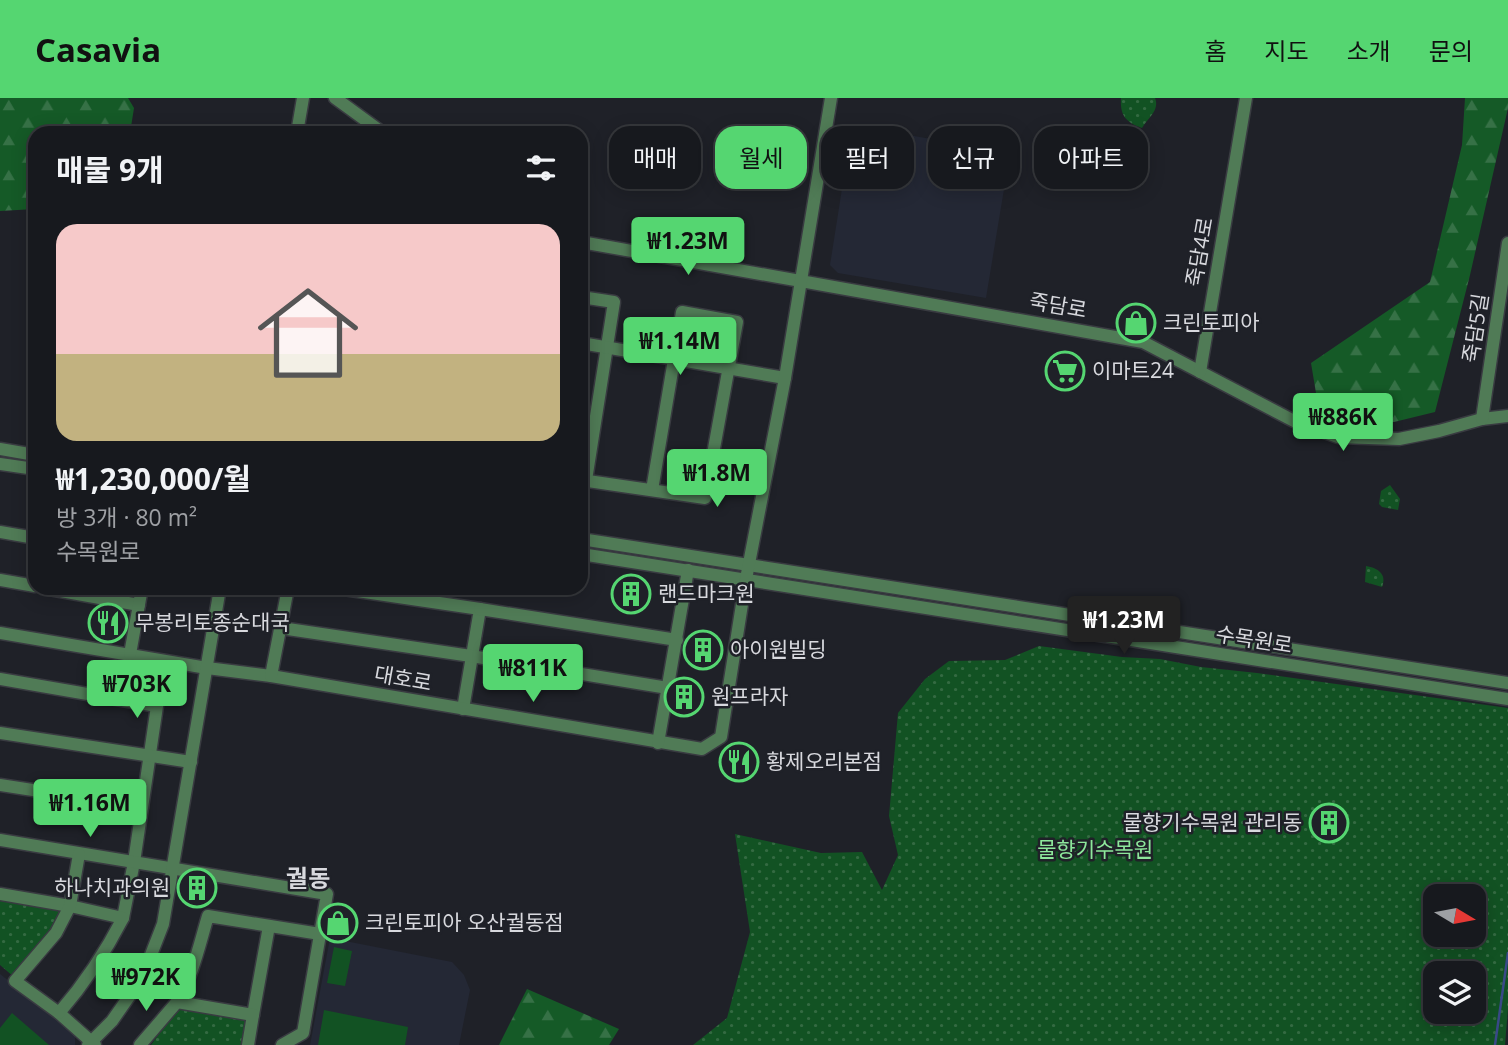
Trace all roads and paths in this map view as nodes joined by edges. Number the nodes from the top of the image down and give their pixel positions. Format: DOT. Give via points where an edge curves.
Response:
graph roads {
  1 [pos="303,98"];
  2 [pos="335,98"];
  3 [pos="831,98"];
  4 [pos="1246,98"];
  5 [pos="298,126"];
  6 [pos="373,126"];
  7 [pos="588,243"];
  8 [pos="1508,243"];
  9 [pos="801,280"];
  10 [pos="588,298"];
  11 [pos="588,344"];
  12 [pos="608,347"];
  13 [pos="673,359"];
  14 [pos="728,368"];
  15 [pos="1200,372"];
  16 [pos="785,378"];
  17 [pos="1508,416"];
  18 [pos="1482,419"];
  19 [pos="0,449"];
  20 [pos="588,453"];
  21 [pos="28,454"];
  22 [pos="0,464"];
  23 [pos="28,468"];
  24 [pos="588,481"];
  25 [pos="652,490"];
  26 [pos="0,533"];
  27 [pos="28,537"];
  28 [pos="588,540"];
  29 [pos="588,555"];
  30 [pos="749,565"];
  31 [pos="688,570"];
  32 [pos="746,579"];
  33 [pos="0,580"];
  34 [pos="28,585"];
  35 [pos="83,595"];
  36 [pos="141,595"];
  37 [pos="219,595"];
  38 [pos="287,595"];
  39 [pos="385,595"];
  40 [pos="139,605"];
  41 [pos="480,609"];
  42 [pos="281,628"];
  43 [pos="0,633"];
  44 [pos="677,640"];
  45 [pos="130,654"];
  46 [pos="471,656"];
  47 [pos="207,668"];
  48 [pos="271,676"];
  49 [pos="0,679"];
  50 [pos="1508,683"];
  51 [pos="668,688"];
  52 [pos="1508,699"];
  53 [pos="463,709"];
  54 [pos="0,733"];
  55 [pos="658,743"];
  56 [pos="150,757"];
  57 [pos="191,762"];
  58 [pos="0,785"];
  59 [pos="142,807"];
  60 [pos="0,840"];
  61 [pos="79,854"];
  62 [pos="134,862"];
  63 [pos="173,869"];
  64 [pos="0,894"];
  65 [pos="71,906"];
  66 [pos="123,918"];
  67 [pos="269,926"];
  68 [pos="320,934"];
  69 [pos="177,1002"];
  70 [pos="59,1013"];
  71 [pos="253,1015"];
  72 [pos="91,1044"];
  73 [pos="140,1045"];
  74 [pos="248,1045"];
  75 [pos="282,1045"];
  1 -- 5 [label="street"];
  2 -- 6 [label="street"];
  3 -- 9 [label="street, 대호로"];
  4 -- 15 [label="street, 죽담4로"];
  7 -- 9 [label="street, 죽담로"];
  8 -- 18 [label="street, 죽담5길"];
  9 -- 15 [label="street, 죽담로" via="1143,342"];
  9 -- 16 [label="street, 대호로"];
  10 -- 12 [label="street" via="614,302"];
  11 -- 12 [label="street"];
  12 -- 13 [label="street"];
  12 -- 20 [label="street"];
  13 -- 14 [label="street"];
  13 -- 14 [label="street" via="682,312 737,323"];
  13 -- 25 [label="street"];
  14 -- 16 [label="street"];
  14 -- 25 [label="street" via="705,498"];
  15 -- 18 [label="street, 죽담로" via="1294,421 1338,437 1399,439"];
  16 -- 30 [label="street, 대호로"];
  17 -- 18 [label="street, 죽담로"];
  19 -- 21 [label="street"];
  22 -- 23 [label="street"];
  24 -- 25 [label="street"];
  26 -- 27 [label="street"];
  28 -- 30 [label="street, 수목원로"];
  29 -- 31 [label="street, 수목원로"];
  30 -- 32 [label="street, 대호로"];
  30 -- 50 [label="street, 수목원로"];
  31 -- 32 [label="street, 수목원로"];
  31 -- 44 [label="street"];
  32 -- 52 [label="street, 수목원로"];
  32 -- 55 [label="street, 대호로" via="721,737 702,749"];
  33 -- 34 [label="street"];
  35 -- 40 [label="street"];
  36 -- 40 [label="street"];
  37 -- 47 [label="street"];
  38 -- 42 [label="street"];
  39 -- 41 [label="street"];
  40 -- 45 [label="street"];
  41 -- 44 [label="street"];
  41 -- 46 [label="street"];
  42 -- 46 [label="street"];
  42 -- 48 [label="street"];
  43 -- 45 [label="street, 대호로"];
  44 -- 51 [label="street"];
  45 -- 47 [label="street, 대호로"];
  46 -- 51 [label="street"];
  46 -- 53 [label="street"];
  47 -- 48 [label="street, 대호로"];
  47 -- 57 [label="street"];
  48 -- 53 [label="street, 대호로"];
  49 -- 56 [label="street" via="157,706"];
  51 -- 55 [label="street"];
  53 -- 55 [label="street, 대호로"];
  54 -- 56 [label="street"];
  56 -- 57 [label="street"];
  56 -- 59 [label="street"];
  57 -- 63 [label="street"];
  58 -- 59 [label="street"];
  59 -- 62 [label="street"];
  60 -- 61 [label="street"];
  61 -- 62 [label="street"];
  61 -- 65 [label="street"];
  62 -- 63 [label="street"];
  62 -- 66 [label="street"];
  63 -- 68 [label="street" via="327,894"];
  63 -- 72 [label="street" via="163,924 142,978"];
  64 -- 65 [label="street"];
  65 -- 66 [label="street"];
  65 -- 70 [label="street" via="57,933 15,981"];
  66 -- 70 [label="street" via="105,954"];
  67 -- 68 [label="street"];
  67 -- 69 [label="street" via="208,916 195,963"];
  67 -- 71 [label="street"];
  68 -- 75 [label="street" via="303,1033"];
  69 -- 71 [label="street"];
  69 -- 73 [label="street"];
  70 -- 72 [label="street"];
  71 -- 74 [label="street"];
}
